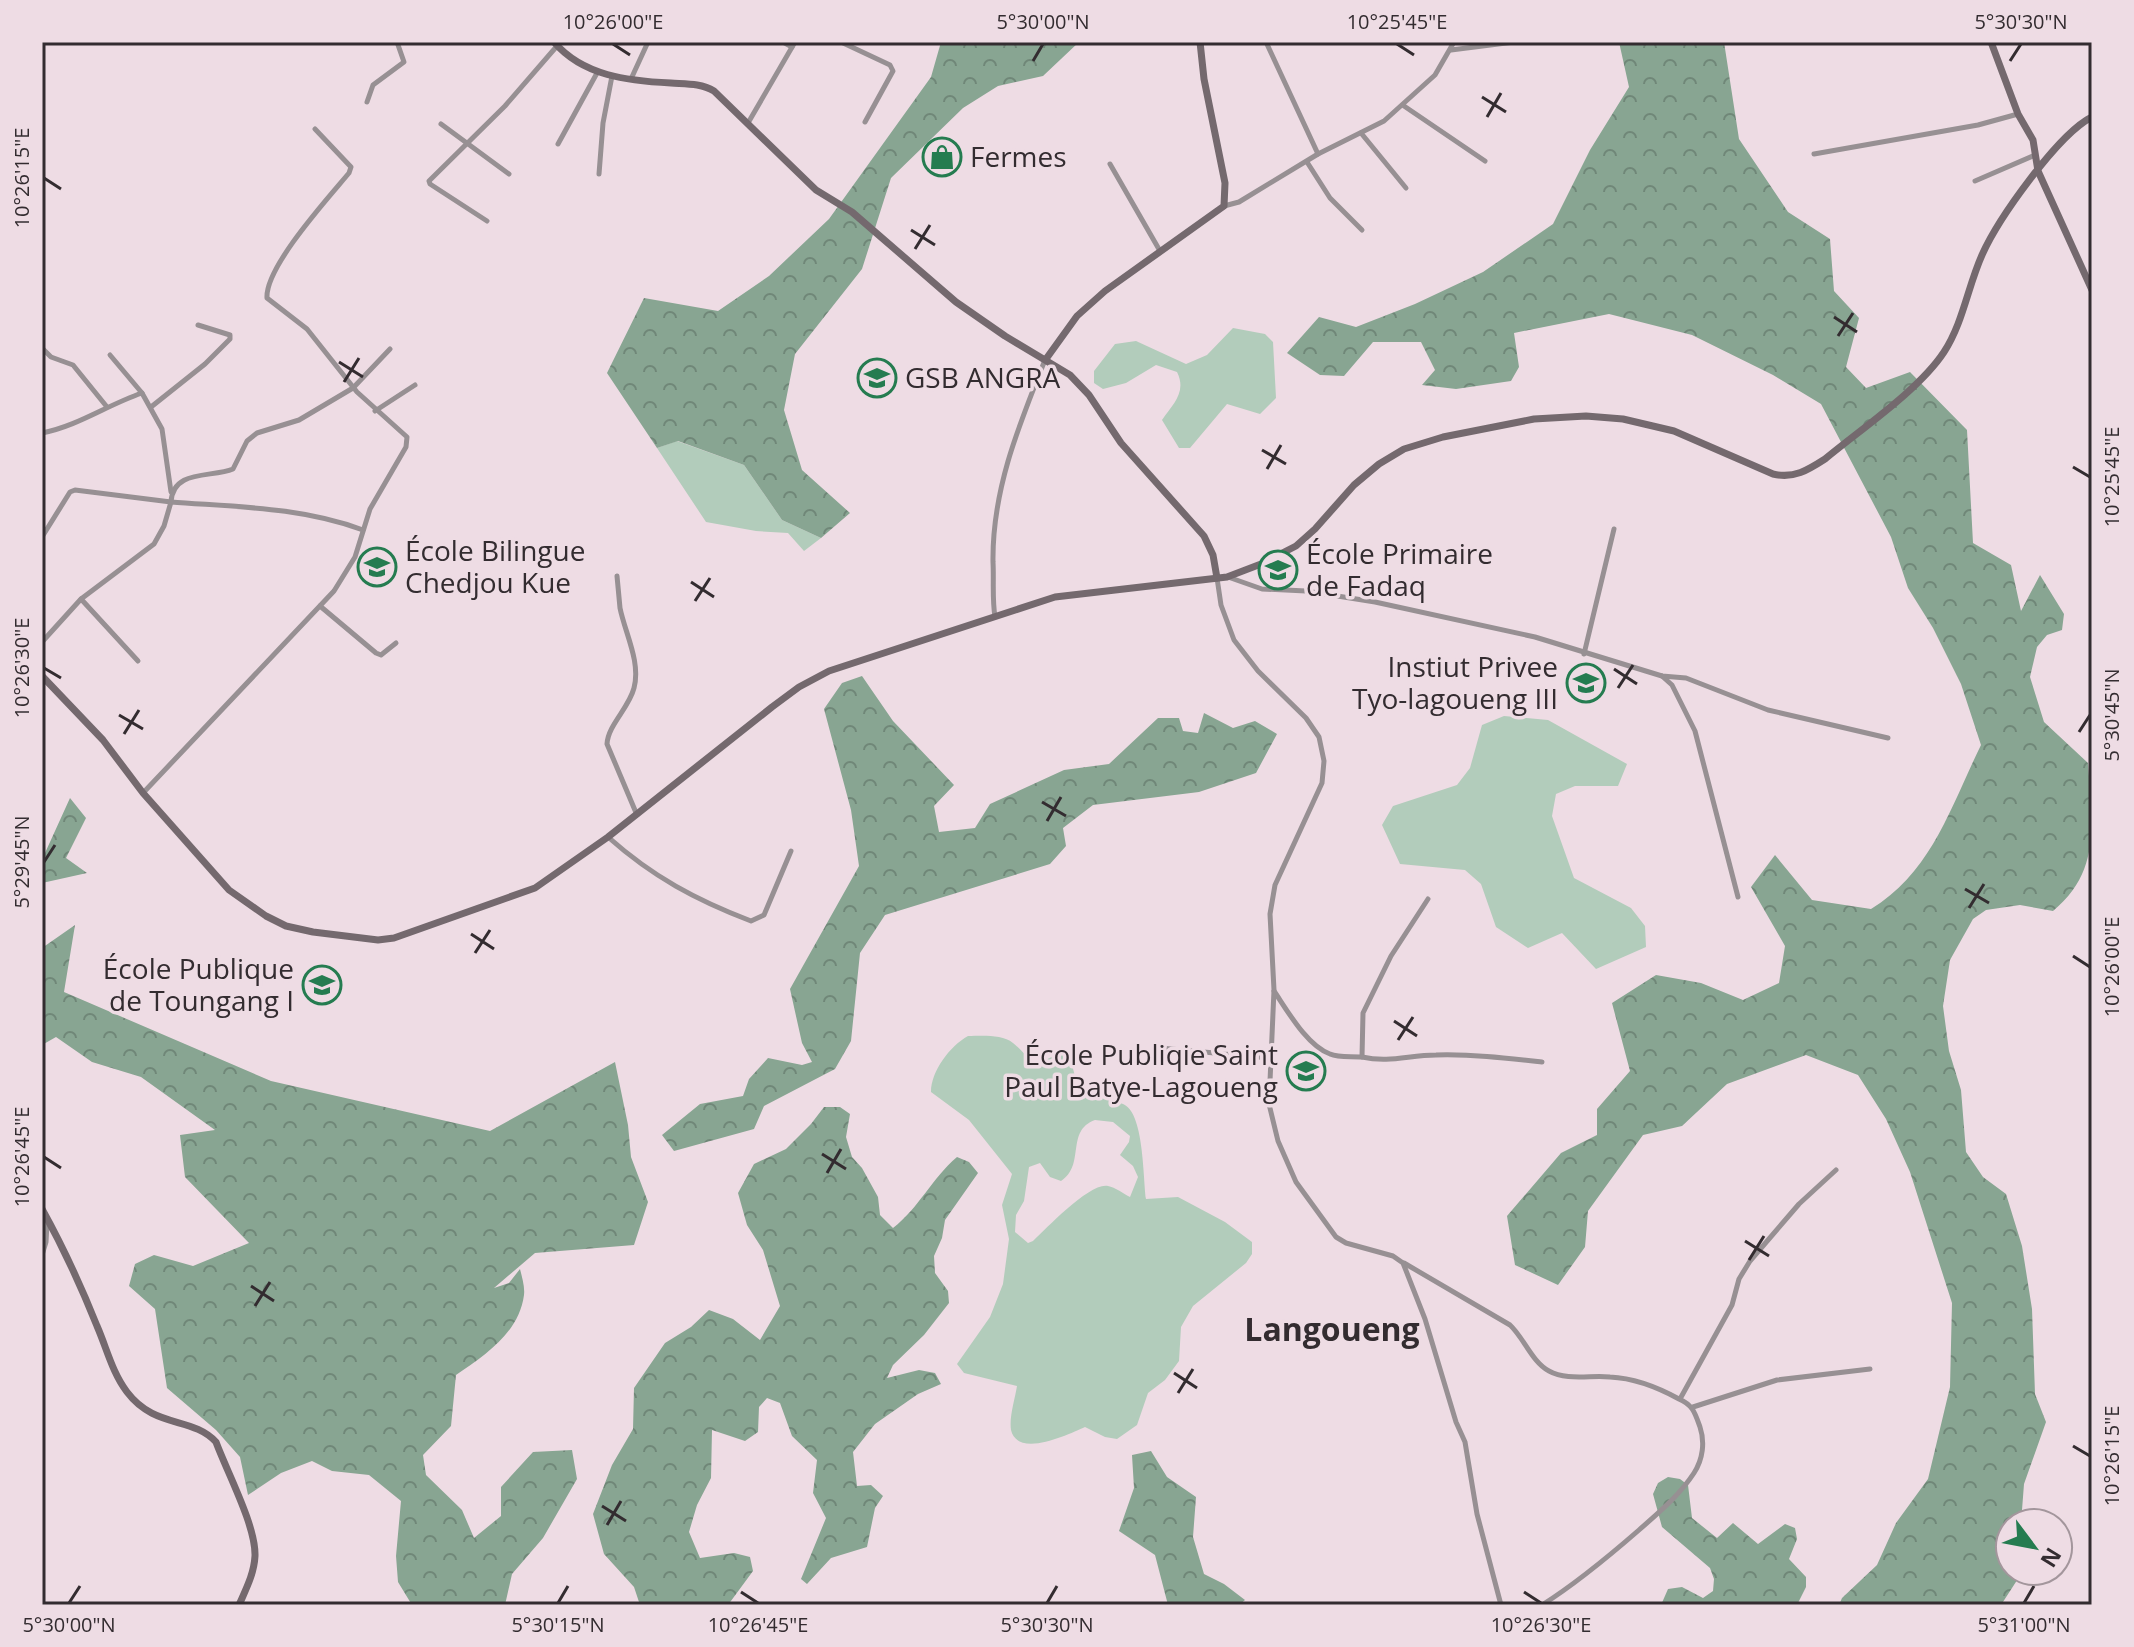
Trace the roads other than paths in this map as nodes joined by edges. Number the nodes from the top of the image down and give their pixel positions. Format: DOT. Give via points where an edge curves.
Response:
graph roads {
  1 [pos="397,42"];
  2 [pos="783,42"];
  3 [pos="841,42"];
  4 [pos="1200,42"];
  5 [pos="1266,42"];
  6 [pos="1454,42"];
  7 [pos="1514,42"];
  8 [pos="1991,42"];
  9 [pos="647,43"];
  10 [pos="555,44"];
  11 [pos="794,44"];
  12 [pos="1451,50"];
  13 [pos="597,73"];
  14 [pos="612,76"];
  15 [pos="631,79"];
  16 [pos="367,102"];
  17 [pos="1404,106"];
  18 [pos="2018,114"];
  19 [pos="2092,117"];
  20 [pos="865,122"];
  21 [pos="748,123"];
  22 [pos="441,124"];
  23 [pos="315,129"];
  24 [pos="1361,133"];
  25 [pos="467,144"];
  26 [pos="558,144"];
  27 [pos="1318,154"];
  28 [pos="1814,154"];
  29 [pos="2036,155"];
  30 [pos="1485,161"];
  31 [pos="1307,162"];
  32 [pos="1110,164"];
  33 [pos="2038,171"];
  34 [pos="509,174"];
  35 [pos="599,174"];
  36 [pos="1975,181"];
  37 [pos="1406,188"];
  38 [pos="1224,206"];
  39 [pos="487,221"];
  40 [pos="1362,230"];
  41 [pos="1160,251"];
  42 [pos="2092,290"];
  43 [pos="198,325"];
  44 [pos="42,348"];
  45 [pos="390,349"];
  46 [pos="110,355"];
  47 [pos="1046,359"];
  48 [pos="415,385"];
  49 [pos="353,388"];
  50 [pos="142,393"];
  51 [pos="107,407"];
  52 [pos="151,407"];
  53 [pos="375,411"];
  54 [pos="42,433"];
  55 [pos="171,492"];
  56 [pos="171,502"];
  57 [pos="1614,529"];
  58 [pos="363,530"];
  59 [pos="42,537"];
  60 [pos="617,576"];
  61 [pos="1227,577"];
  62 [pos="1217,578"];
  63 [pos="81,599"];
  64 [pos="320,606"];
  65 [pos="995,617"];
  66 [pos="42,642"];
  67 [pos="396,643"];
  68 [pos="1584,654"];
  69 [pos="138,661"];
  70 [pos="42,676"];
  71 [pos="1662,676"];
  72 [pos="1888,738"];
  73 [pos="143,793"];
  74 [pos="637,815"];
  75 [pos="608,837"];
  76 [pos="791,851"];
  77 [pos="1738,897"];
  78 [pos="1428,899"];
  79 [pos="1274,990"];
  80 [pos="1160,1048"];
  81 [pos="1362,1057"];
  82 [pos="1269,1058"];
  83 [pos="1542,1062"];
  84 [pos="1836,1170"];
  85 [pos="42,1209"];
  86 [pos="47,1218"];
  87 [pos="42,1255"];
  88 [pos="1403,1263"];
  89 [pos="1870,1369"];
  90 [pos="1680,1399"];
  91 [pos="1693,1407"];
  92 [pos="239,1605"];
  93 [pos="1501,1605"];
  94 [pos="1542,1605"];
  1 -- 16 [label="street" via="404,62 373,85"];
  2 -- 11 [label="street"];
  3 -- 20 [label="street" via="893,71"];
  4 -- 38 [label="street" via="1225,183"];
  5 -- 27 [label="street"];
  6 -- 12 [label="street"];
  7 -- 12 [label="street"];
  8 -- 18 [label="street"];
  9 -- 15 [label="street"];
  10 -- 13 [label="street"];
  10 -- 25 [label="street" via="515,96"];
  11 -- 21 [label="street"];
  12 -- 17 [label="street"];
  13 -- 14 [label="street"];
  13 -- 26 [label="street"];
  14 -- 15 [label="street"];
  14 -- 35 [label="street"];
  15 -- 21 [label="street" via="706,86"];
  17 -- 24 [label="street"];
  17 -- 30 [label="street"];
  18 -- 28 [label="street"];
  18 -- 29 [label="street"];
  19 -- 33 [label="street" via="2058,143"];
  21 -- 47 [label="street" via="788,166 852,212 956,302"];
  22 -- 25 [label="street"];
  23 -- 49 [label="street" via="351,167 280,263 267,298 307,329"];
  24 -- 27 [label="street"];
  24 -- 37 [label="street"];
  25 -- 34 [label="street"];
  25 -- 39 [label="street" via="429,181"];
  27 -- 31 [label="street"];
  29 -- 33 [label="street"];
  29 -- 36 [label="street"];
  31 -- 38 [label="street"];
  31 -- 40 [label="street" via="1330,198"];
  32 -- 41 [label="street"];
  33 -- 42 [label="street"];
  33 -- 61 [label="street" via="1982,253 1954,331 1930,371 1810,469 1785,477 1773,474 1656,425 1586,416 1534,419 1404,449 1354,485 1296,546"];
  38 -- 41 [label="street"];
  41 -- 47 [label="street" via="1077,316"];
  43 -- 52 [label="street" via="225,332 230,339"];
  44 -- 51 [label="street" via="73,365"];
  45 -- 49 [label="street"];
  46 -- 50 [label="street"];
  47 -- 62 [label="street" via="1089,395 1121,443 1204,536"];
  47 -- 65 [label="street" via="1004,472 992,548"];
  48 -- 53 [label="street"];
  49 -- 53 [label="street"];
  49 -- 55 [label="street" via="299,420 257,433 233,469 189,477"];
  50 -- 51 [label="street"];
  50 -- 52 [label="street"];
  51 -- 54 [label="street"];
  52 -- 55 [label="street" via="162,429"];
  53 -- 58 [label="street" via="407,437 406,447"];
  55 -- 56 [label="street"];
  56 -- 58 [label="street" via="297,512"];
  56 -- 59 [label="street" via="75,490"];
  56 -- 63 [label="street" via="154,544"];
  57 -- 68 [label="street"];
  58 -- 64 [label="street" via="346,574"];
  60 -- 74 [label="street" via="636,673 607,744"];
  61 -- 62 [label="street"];
  61 -- 68 [label="street" via="1262,589 1306,591 1448,617"];
  62 -- 65 [label="street" via="1055,597"];
  62 -- 79 [label="street" via="1234,640 1306,718 1319,737 1324,761 1322,783 1275,885 1270,914"];
  63 -- 66 [label="street"];
  63 -- 69 [label="street"];
  64 -- 67 [label="street" via="376,653 381,655"];
  64 -- 73 [label="street"];
  65 -- 74 [label="street" via="829,671 799,687"];
  68 -- 71 [label="street"];
  70 -- 73 [label="street" via="103,740"];
  71 -- 72 [label="street" via="1686,678 1768,710"];
  71 -- 77 [label="street" via="1695,731"];
  73 -- 75 [label="street" via="200,860 246,903 286,926 356,938 394,938 535,888"];
  74 -- 75 [label="street"];
  75 -- 76 [label="street" via="674,888 751,921 764,915"];
  78 -- 81 [label="street" via="1363,1013"];
  79 -- 81 [label="street" via="1323,1051"];
  79 -- 82 [label="street"];
  80 -- 82 [label="street"];
  81 -- 83 [label="street" via="1397,1061 1482,1055"];
  82 -- 88 [label="street" via="1269,1104 1296,1182 1336,1237"];
  84 -- 90 [label="street" via="1750,1261"];
  85 -- 86 [label="street"];
  86 -- 87 [label="street"];
  86 -- 92 [label="street" via="127,1392 154,1416 197,1428 216,1442 252,1533 255,1554"];
  88 -- 90 [label="street" via="1510,1325 1549,1371 1638,1382"];
  88 -- 93 [label="street" via="1465,1442"];
  89 -- 91 [label="street" via="1777,1380"];
  90 -- 91 [label="street"];
  91 -- 94 [label="street" via="1703,1438 1695,1472 1666,1507"];
}
